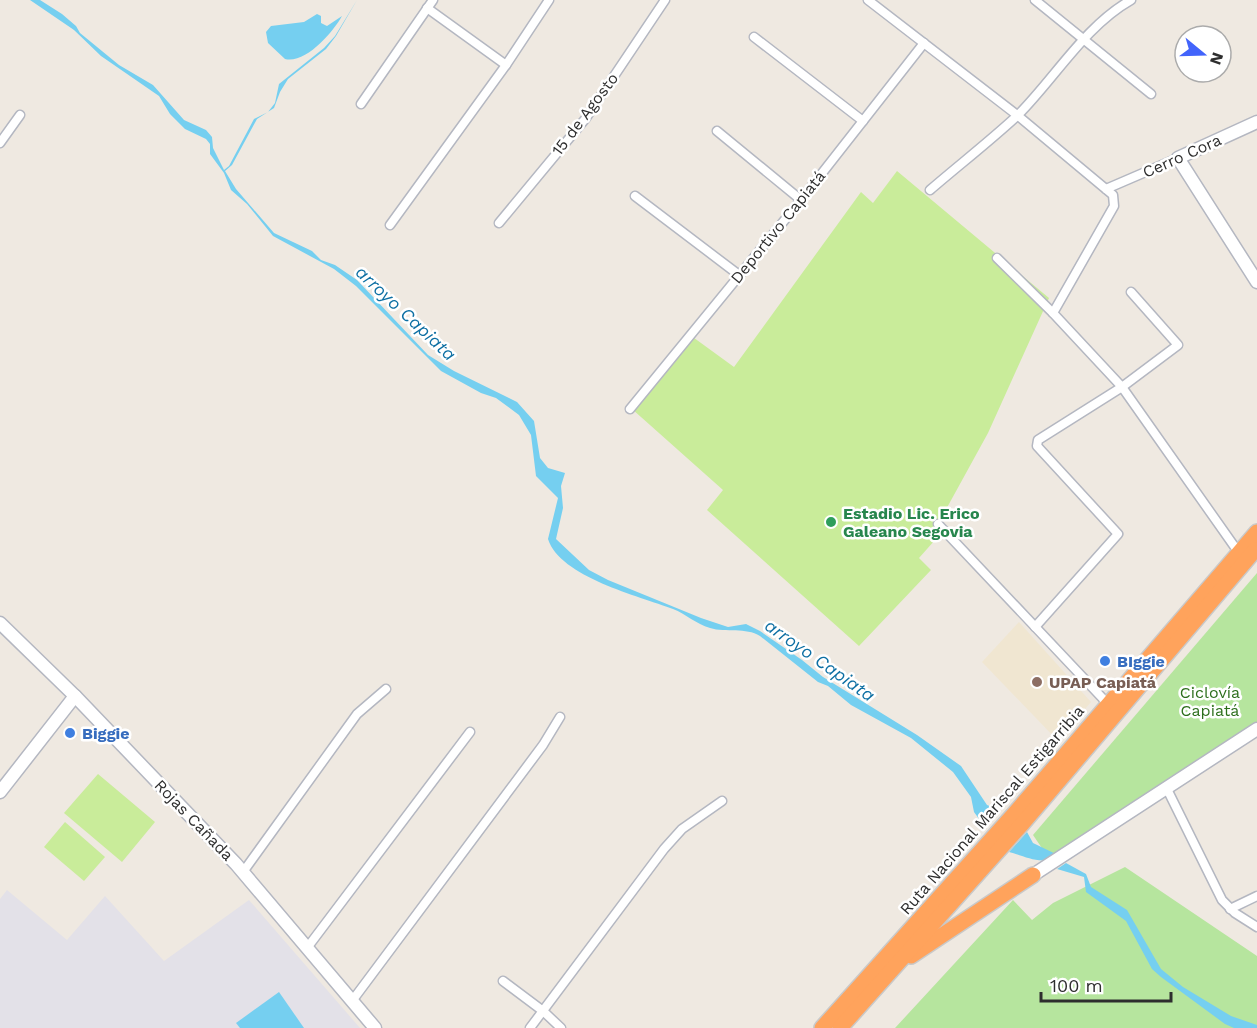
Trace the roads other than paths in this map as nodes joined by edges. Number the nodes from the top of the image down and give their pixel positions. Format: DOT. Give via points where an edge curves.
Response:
graph roads {
  1 [pos="549,0"];
  2 [pos="665,0"];
  3 [pos="868,0"];
  4 [pos="1035,0"];
  5 [pos="1131,0"];
  6 [pos="430,4"];
  7 [pos="754,37"];
  8 [pos="1085,40"];
  9 [pos="924,43"];
  10 [pos="506,65"];
  11 [pos="1151,94"];
  12 [pos="361,104"];
  13 [pos="20,115"];
  14 [pos="1017,115"];
  15 [pos="862,121"];
  16 [pos="1257,122"];
  17 [pos="717,131"];
  18 [pos="0,143"];
  19 [pos="1179,158"];
  20 [pos="1106,189"];
  21 [pos="930,190"];
  22 [pos="635,196"];
  23 [pos="801,200"];
  24 [pos="499,223"];
  25 [pos="390,225"];
  26 [pos="997,258"];
  27 [pos="739,275"];
  28 [pos="1257,282"];
  29 [pos="1131,292"];
  30 [pos="1053,313"];
  31 [pos="1122,387"];
  32 [pos="630,409"];
  33 [pos="938,524"];
  34 [pos="1257,532"];
  35 [pos="1257,548"];
  36 [pos="1239,553"];
  37 [pos="1,627"];
  38 [pos="1035,627"];
  39 [pos="386,689"];
  40 [pos="75,696"];
  41 [pos="1108,704"];
  42 [pos="560,717"];
  43 [pos="1257,729"];
  44 [pos="470,732"];
  45 [pos="1167,789"];
  46 [pos="0,792"];
  47 [pos="722,801"];
  48 [pos="1019,818"];
  49 [pos="992,848"];
  50 [pos="243,872"];
  51 [pos="1033,875"];
  52 [pos="1257,896"];
  53 [pos="1230,909"];
  54 [pos="1257,927"];
  55 [pos="307,948"];
  56 [pos="890,973"];
  57 [pos="503,981"];
  58 [pos="352,1001"];
  59 [pos="543,1011"];
  60 [pos="375,1028"];
  61 [pos="530,1028"];
  62 [pos="561,1028"];
  63 [pos="822,1028"];
  64 [pos="840,1028"];
  1 -- 10 [label="street"];
  2 -- 24 [label="street, 15 de Agosto" via="586,118"];
  3 -- 9 [label="street"];
  4 -- 8 [label="street"];
  5 -- 8 [label="street"];
  6 -- 10 [label="street"];
  6 -- 12 [label="street"];
  7 -- 15 [label="street"];
  8 -- 11 [label="street"];
  8 -- 14 [label="street"];
  9 -- 14 [label="street"];
  9 -- 15 [label="street, Deportivo Capiatá"];
  10 -- 25 [label="street"];
  13 -- 18 [label="street"];
  14 -- 20 [label="street"];
  14 -- 21 [label="street"];
  15 -- 23 [label="street, Deportivo Capiatá"];
  16 -- 19 [label="street, Cerro Cora"];
  17 -- 23 [label="street"];
  19 -- 20 [label="street, Cerro Cora"];
  19 -- 28 [label="street"];
  20 -- 30 [label="street" via="1113,195 1113,206"];
  22 -- 27 [label="street"];
  23 -- 27 [label="street, Deportivo Capiatá"];
  26 -- 30 [label="street"];
  27 -- 32 [label="street, Deportivo Capiatá"];
  29 -- 31 [label="street" via="1178,345"];
  30 -- 31 [label="street"];
  31 -- 36 [label="street"];
  31 -- 38 [label="street" via="1038,440 1038,446 1118,534"];
  33 -- 38 [label="street"];
  34 -- 36 [label="highway, Ruta Nacional Mariscal Estigarribia"];
  35 -- 48 [label="highway, Ruta Nacional Mariscal Estigarribia"];
  36 -- 41 [label="highway, Ruta Nacional Mariscal Estigarribia"];
  37 -- 40 [label="street, Rojas Cañada"];
  38 -- 41 [label="street"];
  39 -- 50 [label="street" via="357,714"];
  40 -- 46 [label="street"];
  40 -- 50 [label="street, Rojas Cañada"];
  41 -- 48 [label="highway, Ruta Nacional Mariscal Estigarribia"];
  42 -- 58 [label="street"];
  43 -- 45 [label="street"];
  44 -- 55 [label="street"];
  45 -- 51 [label="street"];
  45 -- 53 [label="street"];
  47 -- 59 [label="street" via="682,829 664,849"];
  48 -- 49 [label="highway, Ruta Nacional Mariscal Estigarribia"];
  49 -- 56 [label="highway, Ruta Nacional Mariscal Estigarribia"];
  49 -- 63 [label="highway, Ruta Nacional Mariscal Estigarribia"];
  50 -- 55 [label="street, Rojas Cañada"];
  51 -- 56 [label="highway"];
  52 -- 53 [label="street"];
  53 -- 54 [label="street"];
  55 -- 58 [label="street, Rojas Cañada"];
  56 -- 64 [label="highway, Ruta Nacional Mariscal Estigarribia"];
  57 -- 59 [label="street"];
  58 -- 60 [label="street, Rojas Cañada"];
  59 -- 61 [label="street"];
  59 -- 62 [label="street"];
}
